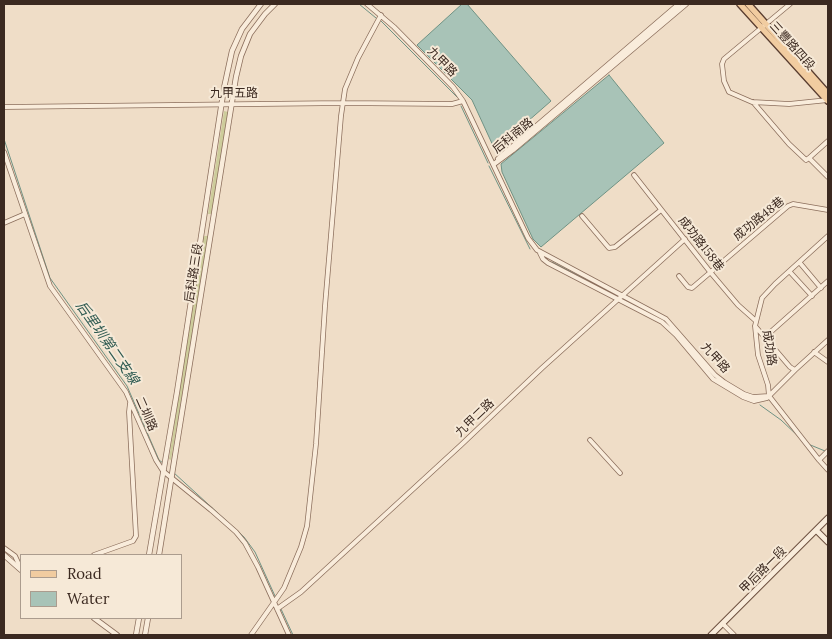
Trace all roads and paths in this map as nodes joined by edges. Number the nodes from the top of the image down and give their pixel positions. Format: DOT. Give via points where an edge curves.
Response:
graph roads {
  1 [pos="261,4"];
  2 [pos="275,4"];
  3 [pos="367,4"];
  4 [pos="679,4"];
  5 [pos="685,4"];
  6 [pos="740,4"];
  7 [pos="748,4"];
  8 [pos="790,4"];
  9 [pos="381,15"];
  10 [pos="763,25"];
  11 [pos="643,37"];
  12 [pos="828,94"];
  13 [pos="463,101"];
  14 [pos="828,101"];
  15 [pos="753,102"];
  16 [pos="343,103"];
  17 [pos="221,104"];
  18 [pos="232,105"];
  19 [pos="4,106"];
  20 [pos="828,141"];
  21 [pos="4,152"];
  22 [pos="5,157"];
  23 [pos="809,158"];
  24 [pos="494,164"];
  25 [pos="634,175"];
  26 [pos="828,177"];
  27 [pos="662,210"];
  28 [pos="828,210"];
  29 [pos="25,214"];
  30 [pos="582,216"];
  31 [pos="4,223"];
  32 [pos="828,236"];
  33 [pos="685,239"];
  34 [pos="800,263"];
  35 [pos="790,272"];
  36 [pos="711,273"];
  37 [pos="679,276"];
  38 [pos="828,281"];
  39 [pos="821,288"];
  40 [pos="812,296"];
  41 [pos="621,297"];
  42 [pos="756,324"];
  43 [pos="765,337"];
  44 [pos="828,340"];
  45 [pos="814,352"];
  46 [pos="828,362"];
  47 [pos="795,370"];
  48 [pos="769,396"];
  49 [pos="130,402"];
  50 [pos="590,440"];
  51 [pos="828,451"];
  52 [pos="819,460"];
  53 [pos="828,470"];
  54 [pos="163,471"];
  55 [pos="620,473"];
  56 [pos="171,477"];
  57 [pos="828,518"];
  58 [pos="816,530"];
  59 [pos="828,542"];
  60 [pos="4,548"];
  61 [pos="97,554"];
  62 [pos="149,554"];
  63 [pos="159,554"];
  64 [pos="4,555"];
  65 [pos="20,568"];
  66 [pos="20,569"];
  67 [pos="274,603"];
  68 [pos="277,609"];
  69 [pos="95,619"];
  70 [pos="139,619"];
  71 [pos="148,619"];
  72 [pos="723,624"];
  73 [pos="117,635"];
  74 [pos="136,635"];
  75 [pos="145,635"];
  76 [pos="251,635"];
  77 [pos="289,635"];
  78 [pos="711,635"];
  79 [pos="734,635"];
  1 -- 17 [label="street, 后科路三段" via="242,30 232,51"];
  2 -- 18 [label="street, 后科路三段" via="250,34 241,56"];
  3 -- 9 [label="street, 九甲路"];
  4 -- 11 [label="street, 后科南路"];
  5 -- 11 [label="street, 后科南路"];
  6 -- 10 [label="main road, 三豐路四段"];
  7 -- 10 [label="main road, 三豐路四段"];
  8 -- 10 [label="street"];
  9 -- 13 [label="street, 九甲路"];
  9 -- 16 [label="street" via="358,58 345,89"];
  10 -- 12 [label="main road, 三豐路四段"];
  10 -- 14 [label="main road, 三豐路四段"];
  10 -- 15 [label="street" via="722,64 729,92"];
  11 -- 24 [label="street, 后科南路"];
  13 -- 16 [label="street, 九甲五路" via="452,104"];
  13 -- 24 [label="street, 九甲路"];
  14 -- 15 [label="street"];
  15 -- 23 [label="street" via="789,144 806,160"];
  16 -- 18 [label="street, 九甲五路"];
  16 -- 67 [label="street" via="307,526 291,574"];
  17 -- 18 [label="street, 九甲五路"];
  17 -- 19 [label="street, 九甲五路"];
  17 -- 54 [label="street, 后科路三段"];
  18 -- 56 [label="street, 后科路三段"];
  20 -- 23 [label="street"];
  21 -- 22 [label="street, 二圳路"];
  22 -- 29 [label="street, 二圳路"];
  23 -- 26 [label="street"];
  24 -- 41 [label="street, 九甲路" via="528,238 540,253"];
  25 -- 27 [label="street, 成功路158巷"];
  27 -- 30 [label="street" via="615,247 609,248"];
  27 -- 33 [label="street, 成功路158巷"];
  28 -- 36 [label="street, 成功路48巷" via="788,206"];
  29 -- 31 [label="street"];
  29 -- 49 [label="street, 二圳路" via="50,286 118,380"];
  32 -- 34 [label="street, 成功路"];
  33 -- 36 [label="street, 成功路158巷"];
  33 -- 41 [label="street, 九甲二路"];
  34 -- 35 [label="street, 成功路"];
  34 -- 39 [label="street"];
  35 -- 40 [label="street"];
  35 -- 42 [label="street, 成功路" via="762,298"];
  36 -- 37 [label="street, 成功路48巷" via="692,288"];
  36 -- 42 [label="street, 成功路158巷"];
  38 -- 39 [label="street"];
  39 -- 40 [label="street"];
  40 -- 43 [label="street"];
  41 -- 48 [label="street, 九甲路" via="666,319 714,375 724,382 744,394"];
  41 -- 68 [label="street, 九甲二路" via="301,592"];
  42 -- 43 [label="street, 成功路158巷"];
  42 -- 48 [label="street, 成功路" via="758,355"];
  43 -- 47 [label="street, 成功路158巷"];
  44 -- 45 [label="street"];
  45 -- 46 [label="street"];
  45 -- 47 [label="street"];
  47 -- 48 [label="street"];
  48 -- 52 [label="street, 成功路"];
  49 -- 54 [label="street, 二圳路"];
  49 -- 61 [label="street" via="136,536 133,541"];
  50 -- 55 [label="street"];
  51 -- 52 [label="street"];
  52 -- 53 [label="street, 成功路"];
  54 -- 56 [label="street, 二圳路"];
  54 -- 62 [label="street, 后科路三段"];
  56 -- 63 [label="street, 后科路三段"];
  56 -- 67 [label="street, 二圳路" via="236,532"];
  57 -- 58 [label="main road, 甲后路一段"];
  58 -- 59 [label="main road"];
  58 -- 72 [label="main road, 甲后路一段"];
  60 -- 65 [label="street" via="15,556"];
  64 -- 66 [label="street"];
  67 -- 68 [label="street, 二圳路"];
  67 -- 76 [label="street"];
  68 -- 77 [label="street, 二圳路"];
  69 -- 73 [label="street"];
  70 -- 74 [label="street"];
  71 -- 75 [label="street"];
  72 -- 78 [label="main road, 甲后路一段"];
  72 -- 79 [label="street"];
}
